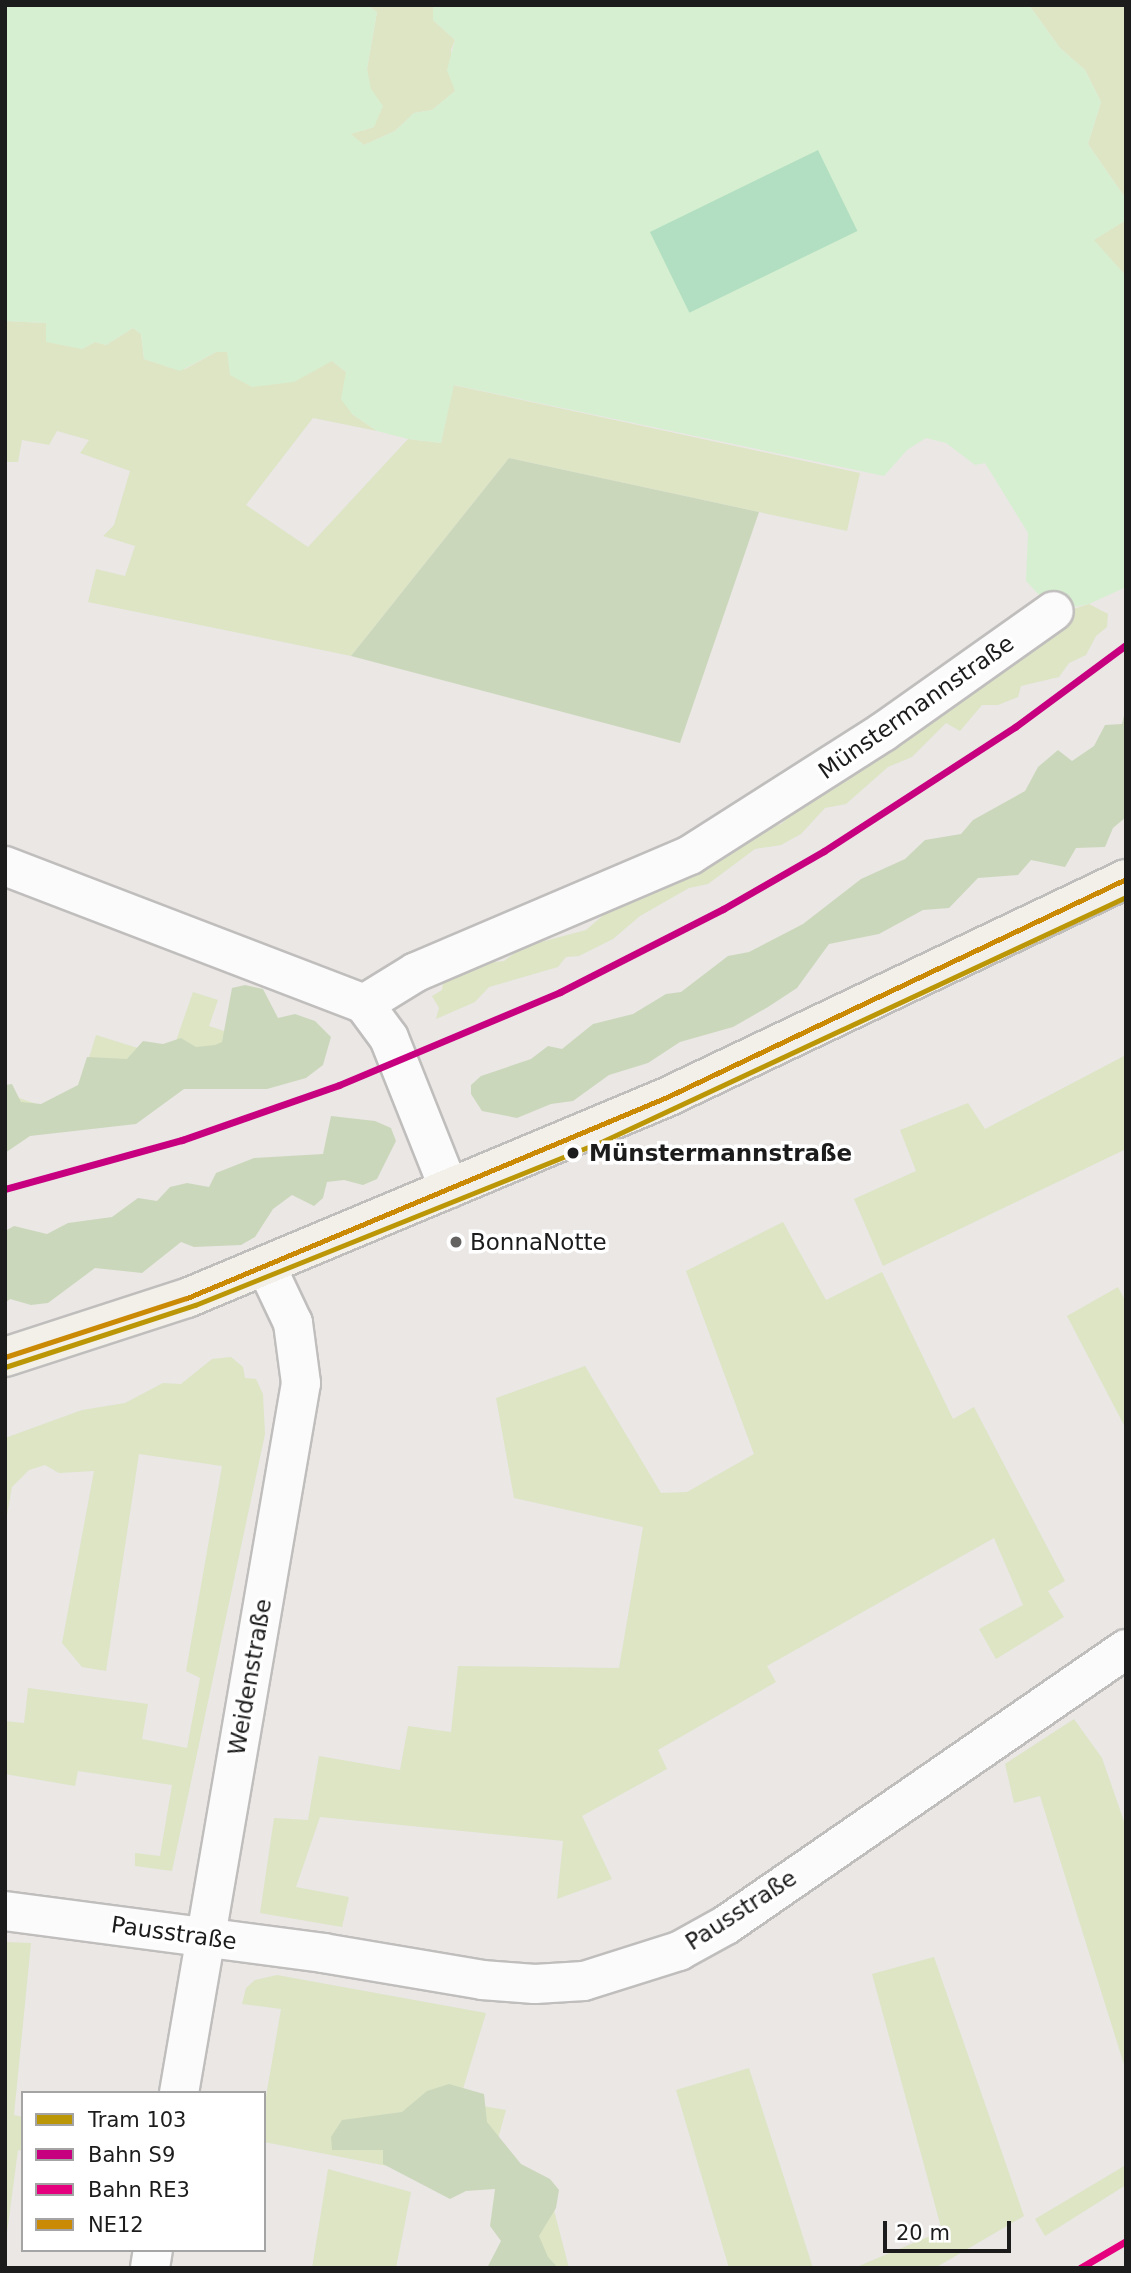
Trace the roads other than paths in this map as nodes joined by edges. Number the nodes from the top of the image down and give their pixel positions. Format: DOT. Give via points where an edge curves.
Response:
graph roads {
  1 [pos="1054,611"];
  2 [pos="5,866"];
  3 [pos="1126,879"];
  4 [pos="364,1004"];
  5 [pos="449,1189"];
  6 [pos="266,1266"];
  7 [pos="5,1357"];
  8 [pos="1126,1650"];
  9 [pos="5,1911"];
  10 [pos="205,1938"];
  11 [pos="179,2091"];
  1 -- 4 [label="street, Münstermannstraße" via="883,732 690,855 416,972"];
  2 -- 4 [label="street"];
  3 -- 5 [label="main road" via="667,1097"];
  4 -- 5 [label="street" via="389,1038"];
  5 -- 6 [label="main road"];
  6 -- 7 [label="main road" via="79,1336"];
  6 -- 10 [label="street, Weidenstraße" via="293,1323 301,1384"];
  8 -- 10 [label="street, Pausstraße" via="726,1925 679,1951 636,1967 584,1981 536,1984"];
  9 -- 10 [label="street, Pausstraße"];
  10 -- 11 [label="street, Weidenstraße"];
}
